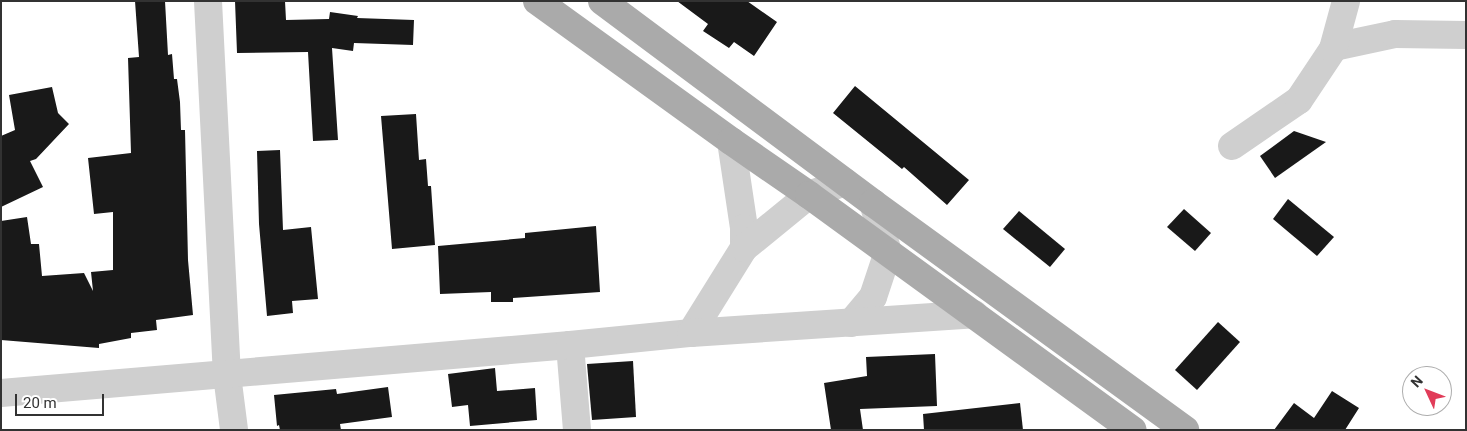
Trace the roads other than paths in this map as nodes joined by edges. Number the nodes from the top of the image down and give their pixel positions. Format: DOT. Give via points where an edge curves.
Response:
graph roads {
  1 [pos="208,1"];
  2 [pos="537,1"];
  3 [pos="602,1"];
  4 [pos="1346,1"];
  5 [pos="1466,35"];
  6 [pos="1334,47"];
  7 [pos="731,141"];
  8 [pos="1232,146"];
  9 [pos="845,182"];
  10 [pos="809,195"];
  11 [pos="873,203"];
  12 [pos="744,248"];
  13 [pos="888,252"];
  14 [pos="974,314"];
  15 [pos="851,323"];
  16 [pos="691,333"];
  17 [pos="570,345"];
  18 [pos="227,375"];
  19 [pos="1,393"];
  20 [pos="234,430"];
  21 [pos="577,430"];
  22 [pos="1133,430"];
  23 [pos="1185,430"];
  1 -- 18 [label="street"];
  2 -- 7 [label="main road"];
  3 -- 9 [label="main road"];
  4 -- 6 [label="street"];
  5 -- 6 [label="street" via="1395,34"];
  6 -- 8 [label="street" via="1299,100"];
  7 -- 10 [label="main road"];
  7 -- 12 [label="street"];
  9 -- 10 [label="street"];
  9 -- 11 [label="main road"];
  10 -- 12 [label="street"];
  10 -- 13 [label="main road"];
  11 -- 13 [label="street"];
  11 -- 23 [label="main road"];
  12 -- 16 [label="street"];
  13 -- 14 [label="main road"];
  13 -- 15 [label="street" via="873,297"];
  14 -- 15 [label="street"];
  14 -- 22 [label="main road"];
  15 -- 16 [label="street"];
  16 -- 17 [label="street"];
  17 -- 18 [label="street"];
  17 -- 21 [label="street"];
  18 -- 19 [label="street"];
  18 -- 20 [label="street"];
}
